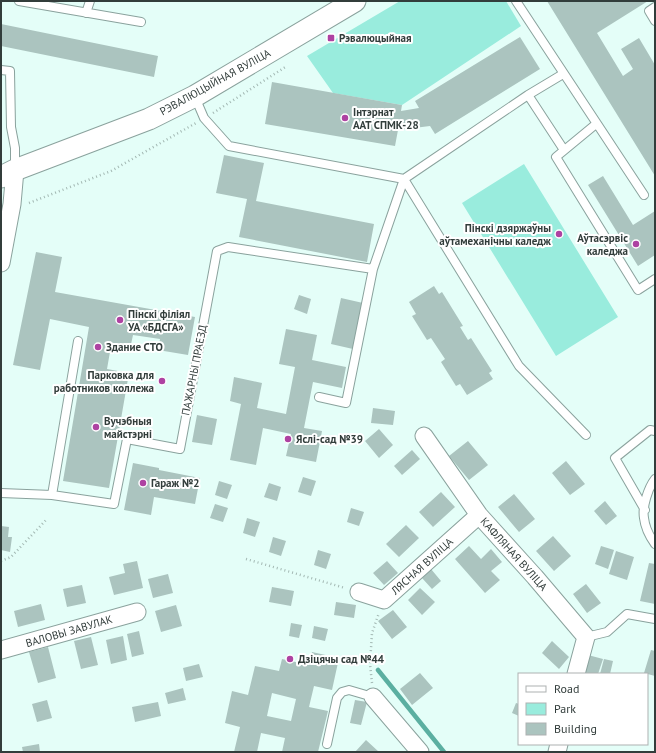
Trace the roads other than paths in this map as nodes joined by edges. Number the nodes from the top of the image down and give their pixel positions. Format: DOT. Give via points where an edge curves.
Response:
graph roads {
  1 [pos="20,1"];
  2 [pos="90,1"];
  3 [pos="355,1"];
  4 [pos="516,1"];
  5 [pos="655,7"];
  6 [pos="86,13"];
  7 [pos="655,21"];
  8 [pos="141,22"];
  9 [pos="1,70"];
  10 [pos="563,74"];
  11 [pos="528,95"];
  12 [pos="195,96"];
  13 [pos="596,124"];
  14 [pos="564,150"];
  15 [pos="8,173"];
  16 [pos="404,179"];
  17 [pos="644,196"];
  18 [pos="1,264"];
  19 [pos="374,269"];
  20 [pos="655,279"];
  21 [pos="78,341"];
  22 [pos="319,397"];
  23 [pos="655,431"];
  24 [pos="586,435"];
  25 [pos="424,436"];
  26 [pos="655,480"];
  27 [pos="1,493"];
  28 [pos="52,495"];
  29 [pos="644,510"];
  30 [pos="479,515"];
  31 [pos="655,544"];
  32 [pos="359,592"];
  33 [pos="136,612"];
  34 [pos="655,619"];
  35 [pos="586,637"];
  36 [pos="1,650"];
  37 [pos="576,673"];
  38 [pos="373,697"];
  39 [pos="327,744"];
  40 [pos="420,752"];
  1 -- 6 [label="lane"];
  2 -- 6 [label="lane"];
  3 -- 12 [label="street, РЭВАЛЮЦЫЙНАЯ ВУЛІЦА"];
  4 -- 10 [label="lane"];
  5 -- 7 [label="lane" via="649,11"];
  6 -- 8 [label="lane"];
  9 -- 15 [label="lane" via="10,71 11,127 15,148"];
  10 -- 11 [label="lane"];
  10 -- 13 [label="lane"];
  11 -- 14 [label="lane"];
  11 -- 16 [label="lane"];
  12 -- 15 [label="street, РЭВАЛЮЦЫЙНАЯ ВУЛІЦА" via="149,119"];
  12 -- 16 [label="lane" via="204,118 229,146"];
  13 -- 14 [label="lane"];
  13 -- 17 [label="lane"];
  14 -- 20 [label="lane" via="556,157 638,290"];
  15 -- 18 [label="street" via="12,204"];
  16 -- 19 [label="lane"];
  16 -- 24 [label="lane" via="519,366"];
  19 -- 22 [label="lane" via="346,403"];
  19 -- 28 [label="lane, ПАЖАРНЫ ПРАЕЗД" via="228,247 217,250 180,449 127,439 114,504"];
  21 -- 28 [label="lane"];
  23 -- 29 [label="lane" via="650,430 615,458"];
  25 -- 30 [label="street, КАФЛЯНАЯ ВУЛІЦА"];
  26 -- 29 [label="lane" via="647,492"];
  27 -- 28 [label="lane"];
  29 -- 31 [label="lane" via="648,533"];
  30 -- 32 [label="street, ЛЯСНАЯ ВУЛІЦА" via="384,600"];
  30 -- 35 [label="street, КАФЛЯНАЯ ВУЛІЦА"];
  33 -- 36 [label="street, ВАЛОВЫ ЗАВУЛАК"];
  34 -- 35 [label="lane" via="627,614 607,632"];
  35 -- 37 [label="street"];
  38 -- 39 [label="lane" via="349,690 336,698"];
  38 -- 40 [label="street"];
}
